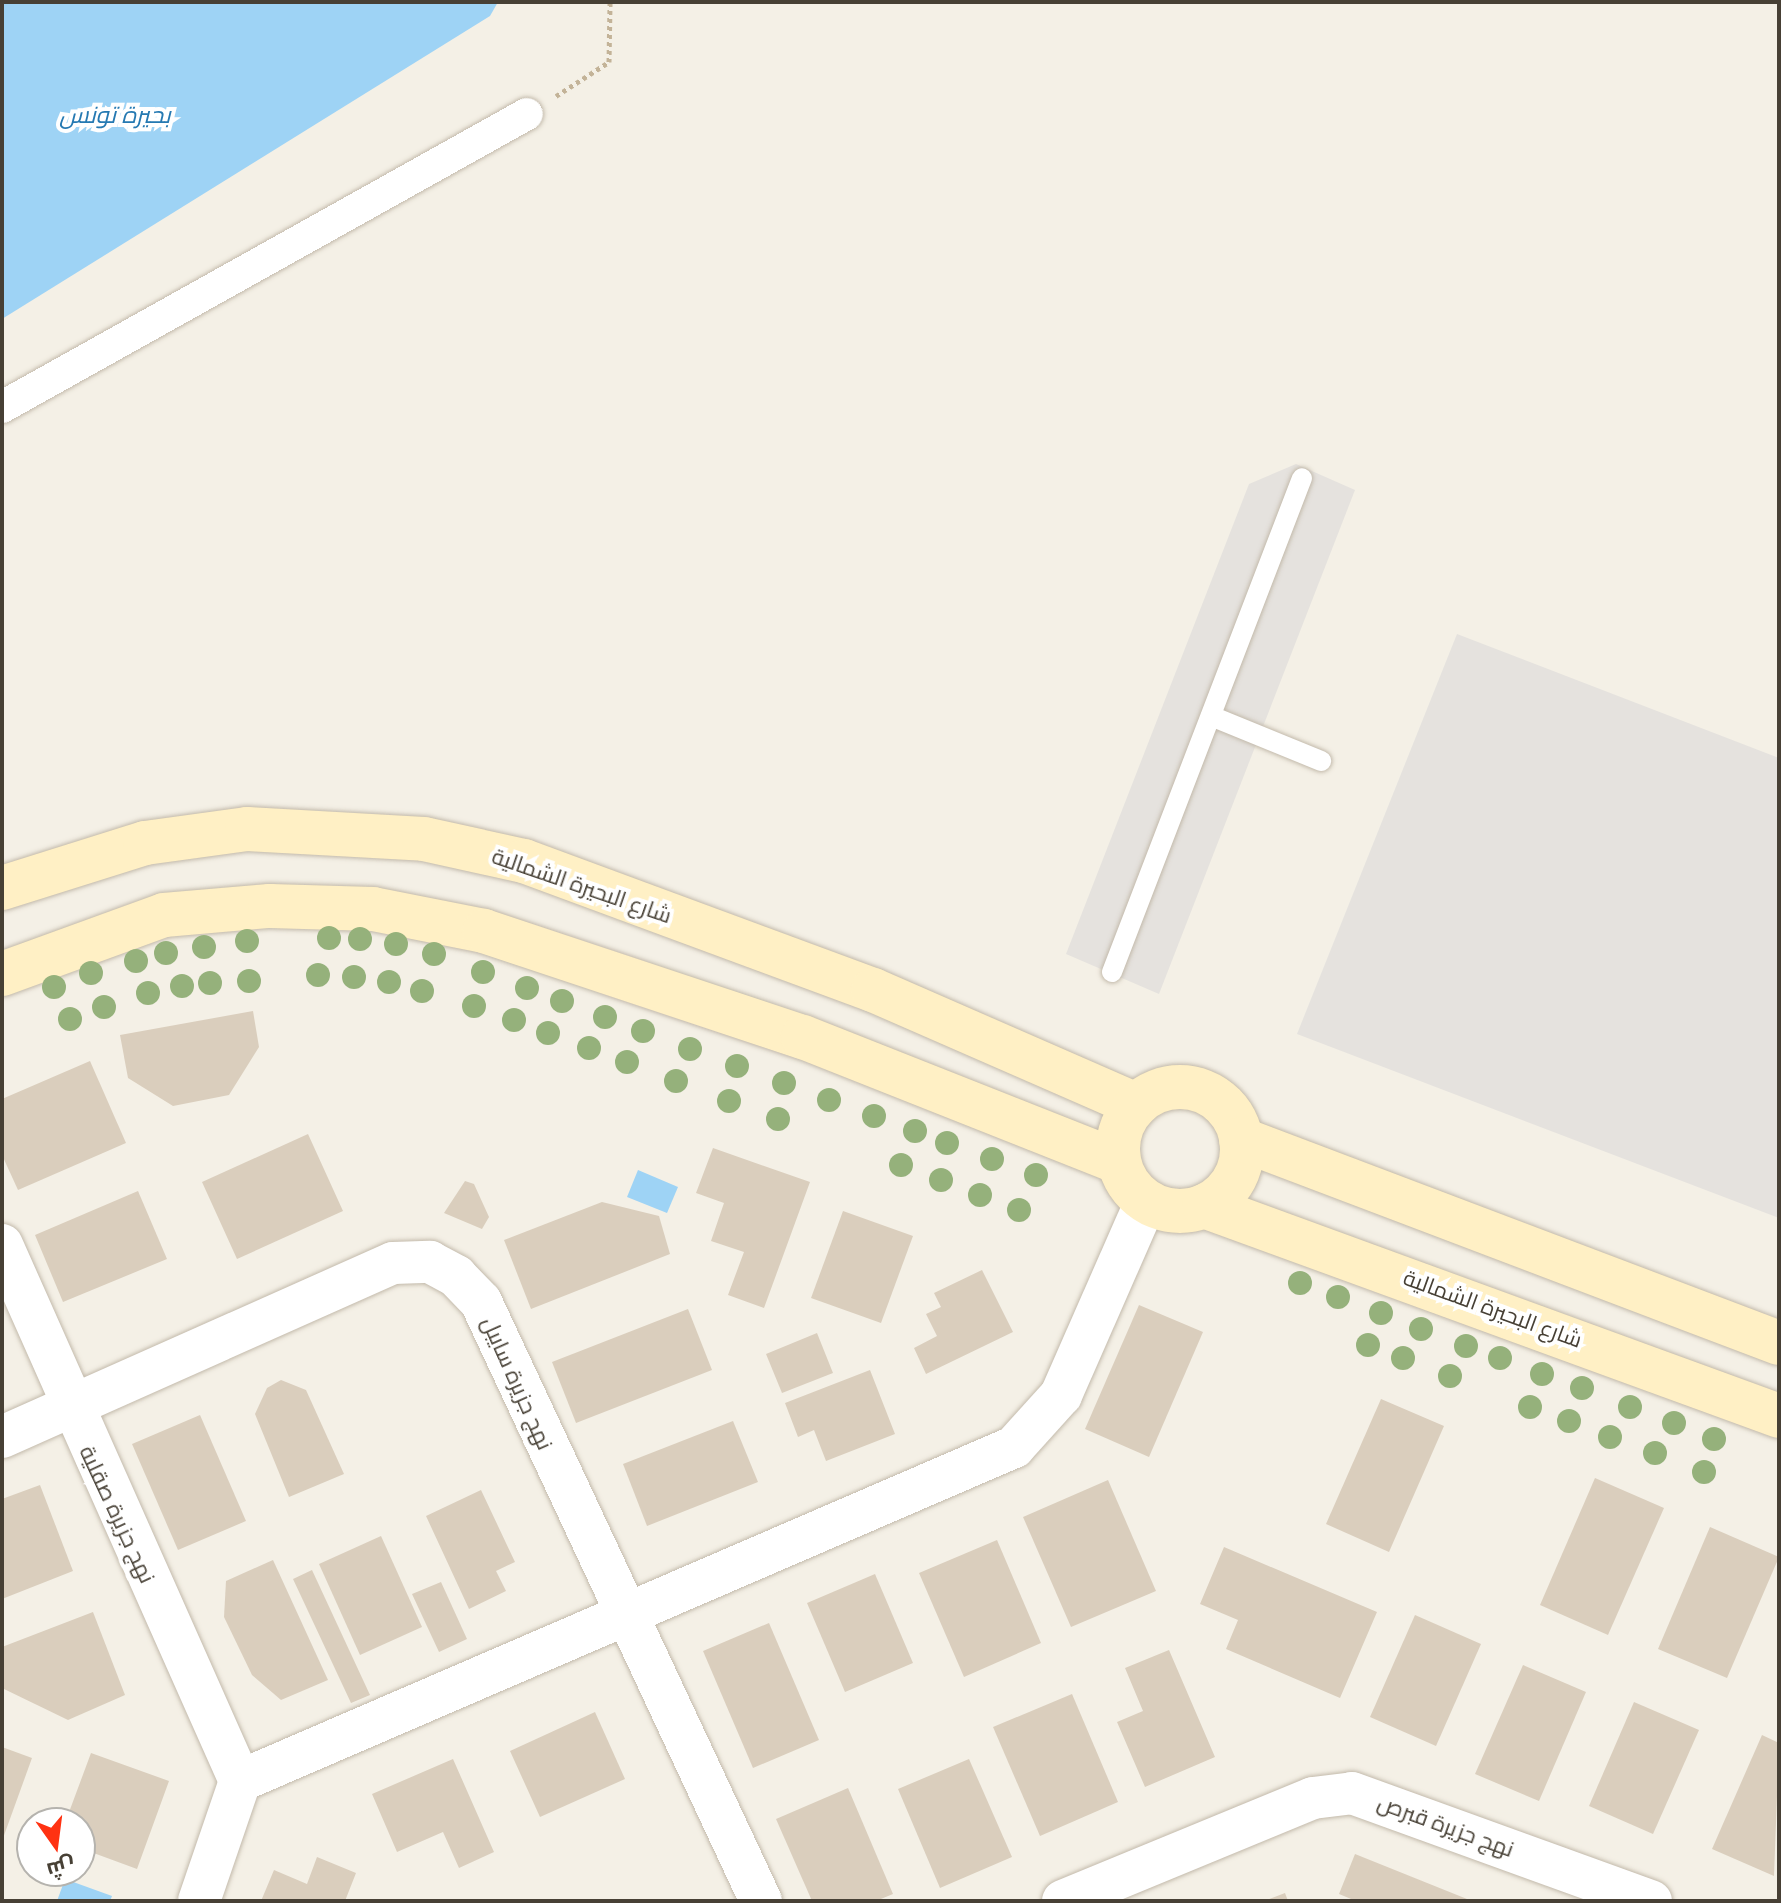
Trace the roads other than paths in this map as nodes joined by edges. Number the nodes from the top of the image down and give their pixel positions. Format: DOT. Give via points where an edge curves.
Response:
graph roads {
  1 [pos="527,114"];
  2 [pos="2,407"];
  3 [pos="1302,478"];
  4 [pos="1211,716"];
  5 [pos="1321,761"];
  6 [pos="2,888"];
  7 [pos="1112,972"];
  8 [pos="2,974"];
  9 [pos="1136,1105"];
  10 [pos="1241,1139"];
  11 [pos="1119,1162"];
  12 [pos="1146,1201"];
  13 [pos="1204,1206"];
  14 [pos="2,1245"];
  15 [pos="1779,1343"];
  16 [pos="69,1408"];
  17 [pos="1779,1416"];
  18 [pos="2,1437"];
  19 [pos="621,1612"];
  20 [pos="240,1781"];
  21 [pos="199,1901"];
  22 [pos="761,1901"];
  23 [pos="1063,1901"];
  24 [pos="1651,1901"];
  1 -- 2 [label="street"];
  3 -- 4 [label="lane"];
  4 -- 5 [label="lane"];
  4 -- 7 [label="lane"];
  6 -- 9 [label="main road, شارع البحيرة الشمالية" via="145,843 247,829 424,839 524,861 816,968"];
  8 -- 11 [label="main road" via="164,915 270,906 373,909 484,931 775,1027"];
  9 -- 10 [label="main road" via="1165,1089 1199,1090 1227,1108"];
  9 -- 11 [label="main road" via="1120,1132"];
  10 -- 13 [label="main road" via="1235,1179"];
  10 -- 15 [label="main road"];
  11 -- 12 [label="main road"];
  12 -- 13 [label="main road" via="1184,1211"];
  12 -- 19 [label="street" via="1061,1395 1014,1447"];
  13 -- 17 [label="main road, شارع البحيرة الشمالية"];
  14 -- 16 [label="street, نهج جزيرة صقلية"];
  16 -- 18 [label="street, نهج جزيرة سايبل"];
  16 -- 19 [label="street, نهج جزيرة سايبل" via="393,1263 430,1262 481,1302"];
  16 -- 20 [label="street, نهج جزيرة صقلية"];
  19 -- 20 [label="street"];
  19 -- 22 [label="street, نهج جزيرة سايبل"];
  20 -- 21 [label="street"];
  23 -- 24 [label="street, نهج جزيرة قبرص" via="1313,1798 1352,1793"];
}
